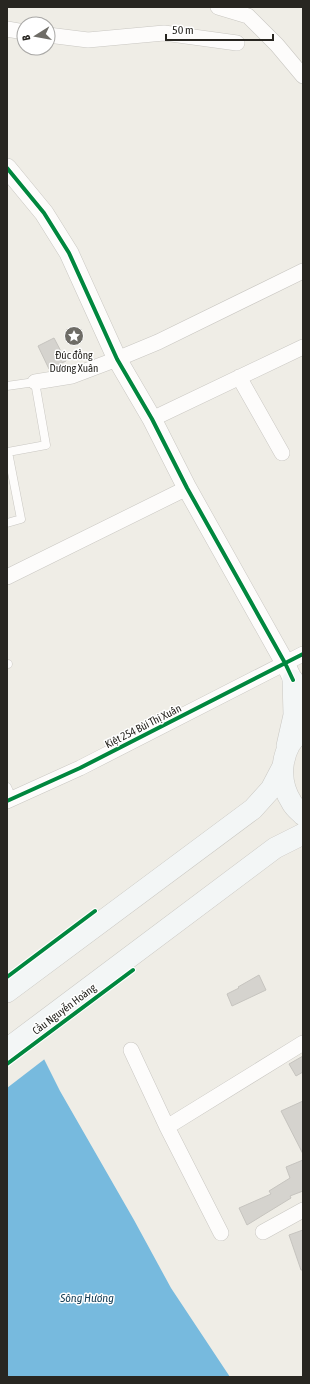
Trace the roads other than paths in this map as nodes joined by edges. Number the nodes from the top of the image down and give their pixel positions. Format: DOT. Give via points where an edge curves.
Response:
graph roads {
  1 [pos="218,7"];
  2 [pos="250,11"];
  3 [pos="56,36"];
  4 [pos="237,44"];
  5 [pos="303,76"];
  6 [pos="7,168"];
  7 [pos="303,271"];
  8 [pos="301,353"];
  9 [pos="117,359"];
  10 [pos="239,377"];
  11 [pos="35,382"];
  12 [pos="7,386"];
  13 [pos="152,419"];
  14 [pos="282,453"];
  15 [pos="187,488"];
  16 [pos="7,523"];
  17 [pos="7,577"];
  18 [pos="303,654"];
  19 [pos="294,678"];
  20 [pos="303,730"];
  21 [pos="284,759"];
  22 [pos="9,795"];
  23 [pos="303,815"];
  24 [pos="303,834"];
  25 [pos="100,916"];
  26 [pos="129,965"];
  27 [pos="7,977"];
  28 [pos="7,992"];
  29 [pos="303,1043"];
  30 [pos="7,1049"];
  31 [pos="131,1050"];
  32 [pos="7,1064"];
  33 [pos="167,1128"];
  34 [pos="303,1210"];
  35 [pos="221,1232"];
  36 [pos="263,1232"];
  1 -- 2 [label="street"];
  2 -- 5 [label="street"];
  3 -- 4 [label="street" via="88,40 164,33"];
  6 -- 9 [label="street" via="44,213 70,253"];
  7 -- 9 [label="street" via="158,342"];
  8 -- 10 [label="street"];
  9 -- 11 [label="street" via="72,376"];
  9 -- 13 [label="street"];
  10 -- 13 [label="street"];
  10 -- 14 [label="street"];
  11 -- 12 [label="lane"];
  11 -- 16 [label="lane" via="46,445 8,452 20,519"];
  13 -- 15 [label="street"];
  15 -- 17 [label="street"];
  15 -- 19 [label="street"];
  18 -- 19 [label="street, Kiệt 254 Bùi Thị Xuân"];
  19 -- 21 [label="main road" via="294,715"];
  19 -- 22 [label="street, Kiệt 254 Bùi Thị Xuân"];
  20 -- 21 [label="main road" via="297,734"];
  21 -- 23 [label="main road" via="284,787 292,804"];
  21 -- 25 [label="main road" via="271,789 253,809"];
  24 -- 26 [label="main road, Cầu Nguyễn Hoàng" via="275,848"];
  25 -- 27 [label="main road"];
  25 -- 28 [label="main road"];
  26 -- 30 [label="main road, Cầu Nguyễn Hoàng"];
  26 -- 32 [label="main road, Cầu Nguyễn Hoàng"];
  29 -- 33 [label="street"];
  31 -- 33 [label="street"];
  33 -- 35 [label="street"];
  34 -- 36 [label="street"];
}
